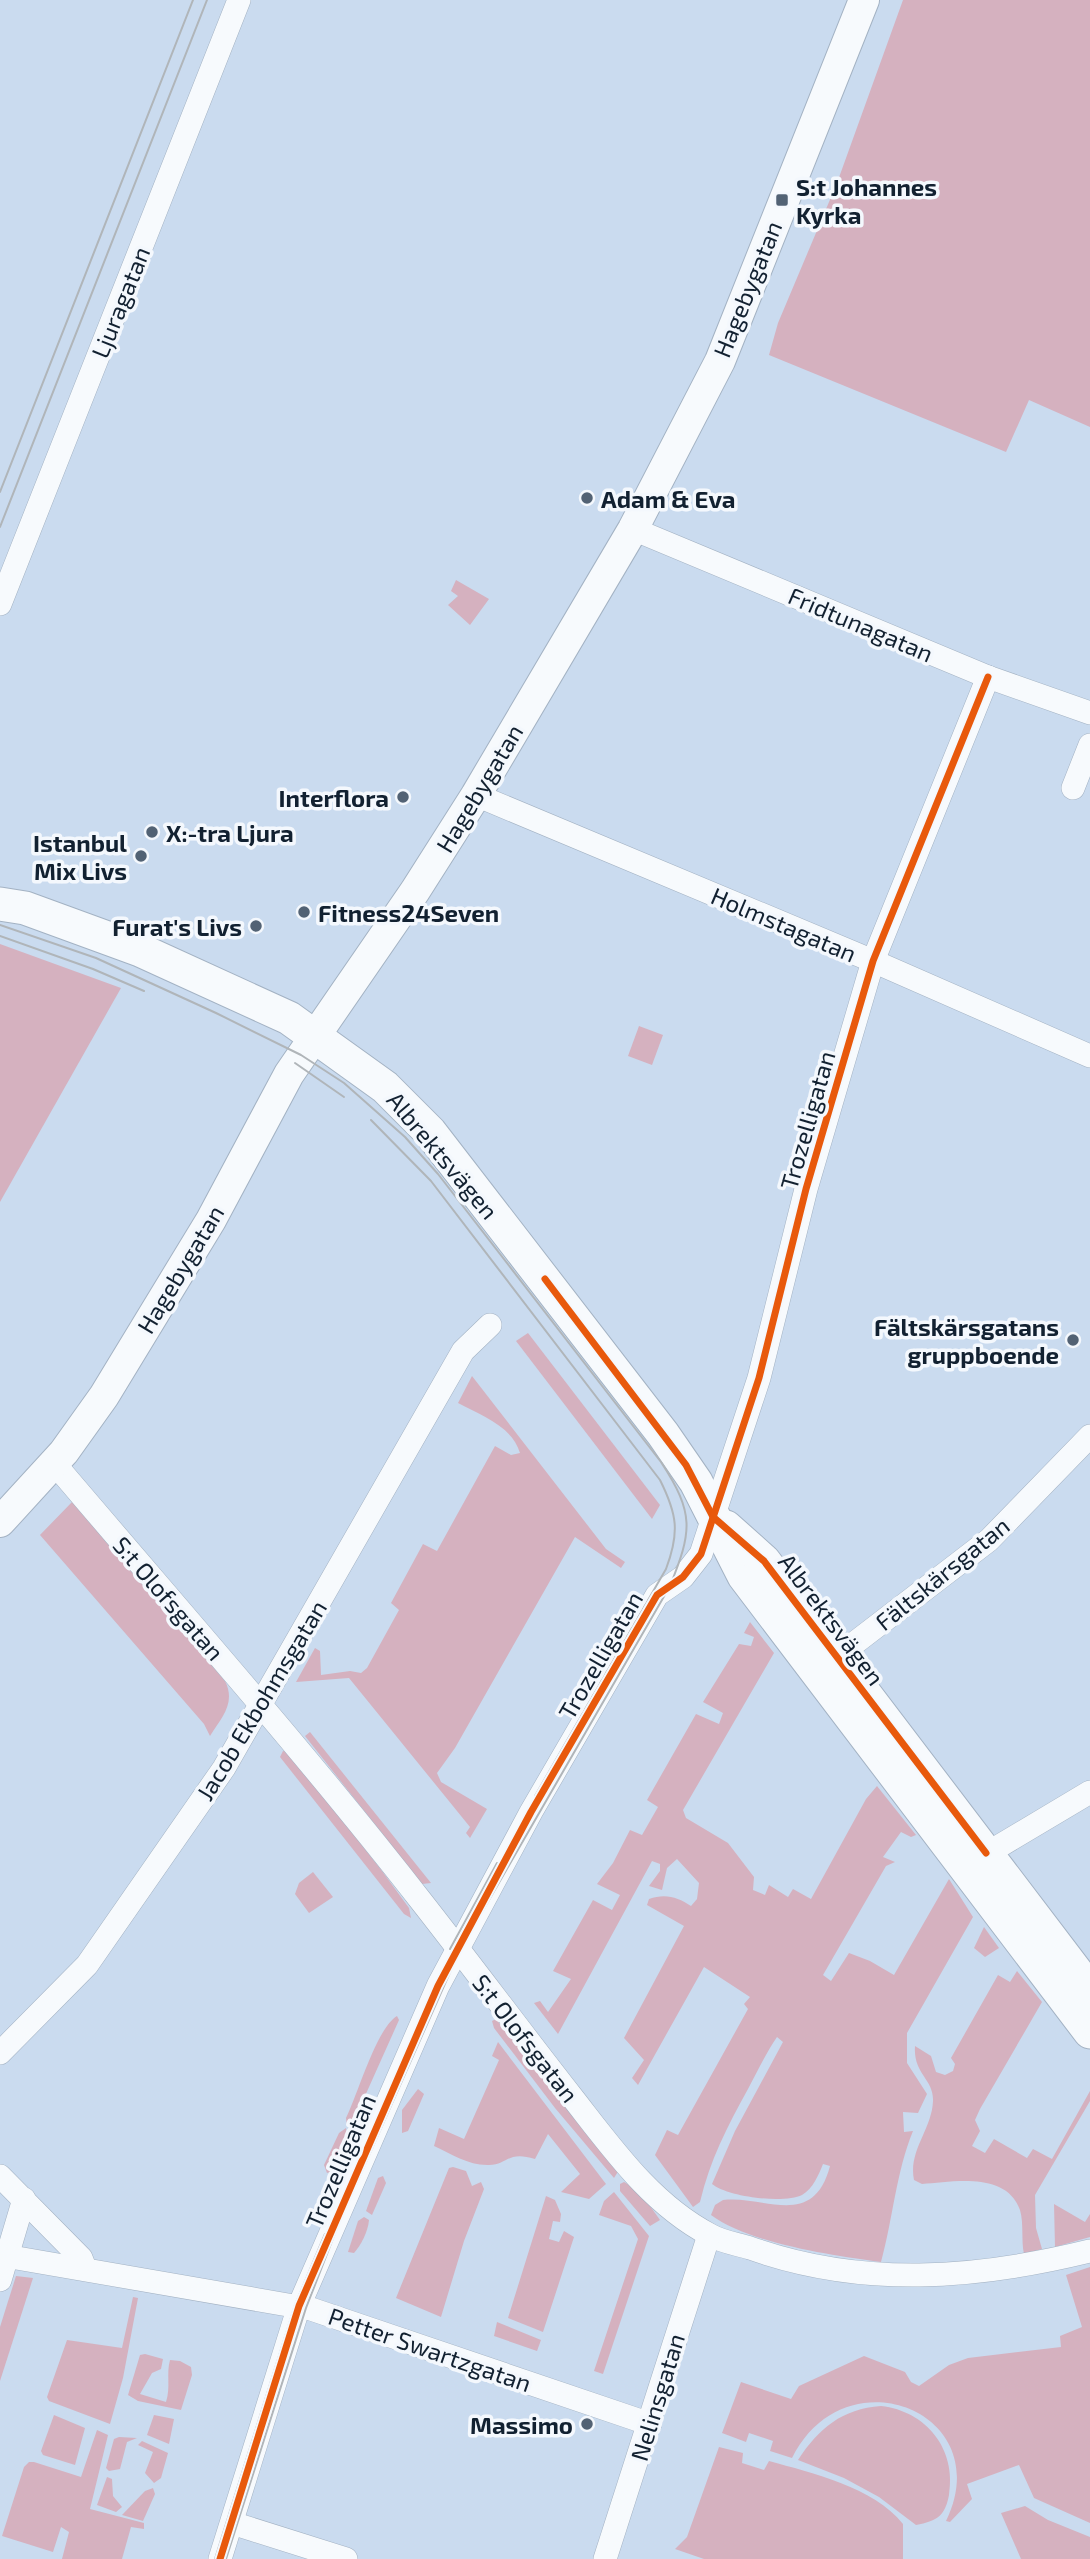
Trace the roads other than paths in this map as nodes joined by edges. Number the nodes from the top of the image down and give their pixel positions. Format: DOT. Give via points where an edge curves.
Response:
graph roads {
  1 [pos="239,0"];
  2 [pos="864,0"];
  3 [pos="633,529"];
  4 [pos="0,604"];
  5 [pos="988,677"];
  6 [pos="1090,713"];
  7 [pos="1090,745"];
  8 [pos="1073,788"];
  9 [pos="477,795"];
  10 [pos="8,901"];
  11 [pos="873,961"];
  12 [pos="315,1034"];
  13 [pos="1090,1056"];
  14 [pos="490,1325"];
  15 [pos="1090,1436"];
  16 [pos="54,1464"];
  17 [pos="713,1517"];
  18 [pos="0,1522"];
  19 [pos="826,1665"];
  20 [pos="261,1705"];
  21 [pos="1090,1792"];
  22 [pos="975,1861"];
  23 [pos="456,1948"];
  24 [pos="1090,1990"];
  25 [pos="1090,2032"];
  26 [pos="0,2053"];
  27 [pos="0,2176"];
  28 [pos="24,2199"];
  29 [pos="709,2235"];
  30 [pos="1090,2251"];
  31 [pos="4,2255"];
  32 [pos="85,2268"];
  33 [pos="0,2280"];
  34 [pos="299,2306"];
  35 [pos="650,2424"];
  36 [pos="232,2523"];
  37 [pos="220,2559"];
  38 [pos="346,2559"];
  39 [pos="605,2559"];
  1 -- 4 [label="street, Ljuragatan"];
  2 -- 3 [label="street, Hagebygatan" via="724,350"];
  3 -- 5 [label="street, Fridtunagatan"];
  3 -- 9 [label="street, Hagebygatan"];
  5 -- 6 [label="street, Fridtunagatan"];
  5 -- 11 [label="street, Trozelligatan"];
  7 -- 8 [label="street"];
  9 -- 11 [label="street, Holmstagatan"];
  9 -- 12 [label="street, Hagebygatan"];
  10 -- 12 [label="main road, Albrektsvägen" via="140,950"];
  11 -- 13 [label="street, Holmstagatan"];
  11 -- 17 [label="street, Trozelligatan" via="806,1189 759,1377"];
  12 -- 16 [label="street, Hagebygatan" via="121,1369"];
  12 -- 17 [label="main road, Albrektsvägen" via="385,1087 430,1132 671,1445"];
  14 -- 20 [label="street, Jacob Ekbohmsgatan" via="463,1351"];
  15 -- 19 [label="street, Fältskärsgatan" via="989,1540"];
  16 -- 18 [label="street, Hagebygatan"];
  16 -- 20 [label="street, S:t Olofsgatan"];
  17 -- 19 [label="main road, Albrektsvägen" via="741,1572"];
  17 -- 23 [label="street, Trozelligatan" via="701,1555 683,1577 657,1595"];
  19 -- 22 [label="main road, Albrektsvägen"];
  20 -- 23 [label="street, S:t Olofsgatan"];
  20 -- 26 [label="street, Jacob Ekbohmsgatan" via="224,1768 88,1965"];
  21 -- 22 [label="street"];
  22 -- 24 [label="main road, Albrektsvägen"];
  22 -- 25 [label="main road, Albrektsvägen"];
  23 -- 29 [label="street, S:t Olofsgatan" via="630,2170 666,2206"];
  23 -- 34 [label="street, Trozelligatan"];
  27 -- 28 [label="street"];
  28 -- 31 [label="street"];
  28 -- 32 [label="street" via="81,2258"];
  29 -- 30 [label="street, S:t Olofsgatan" via="801,2265 874,2276 1024,2267"];
  29 -- 35 [label="street, Nelinsgatan"];
  31 -- 32 [label="street, Petter Swartzgatan"];
  31 -- 33 [label="street"];
  32 -- 34 [label="street, Petter Swartzgatan"];
  34 -- 35 [label="street, Petter Swartzgatan"];
  34 -- 36 [label="street, Trozelligatan"];
  35 -- 39 [label="street, Nelinsgatan"];
  36 -- 37 [label="street, Trozelligatan"];
  36 -- 38 [label="street"];
}
